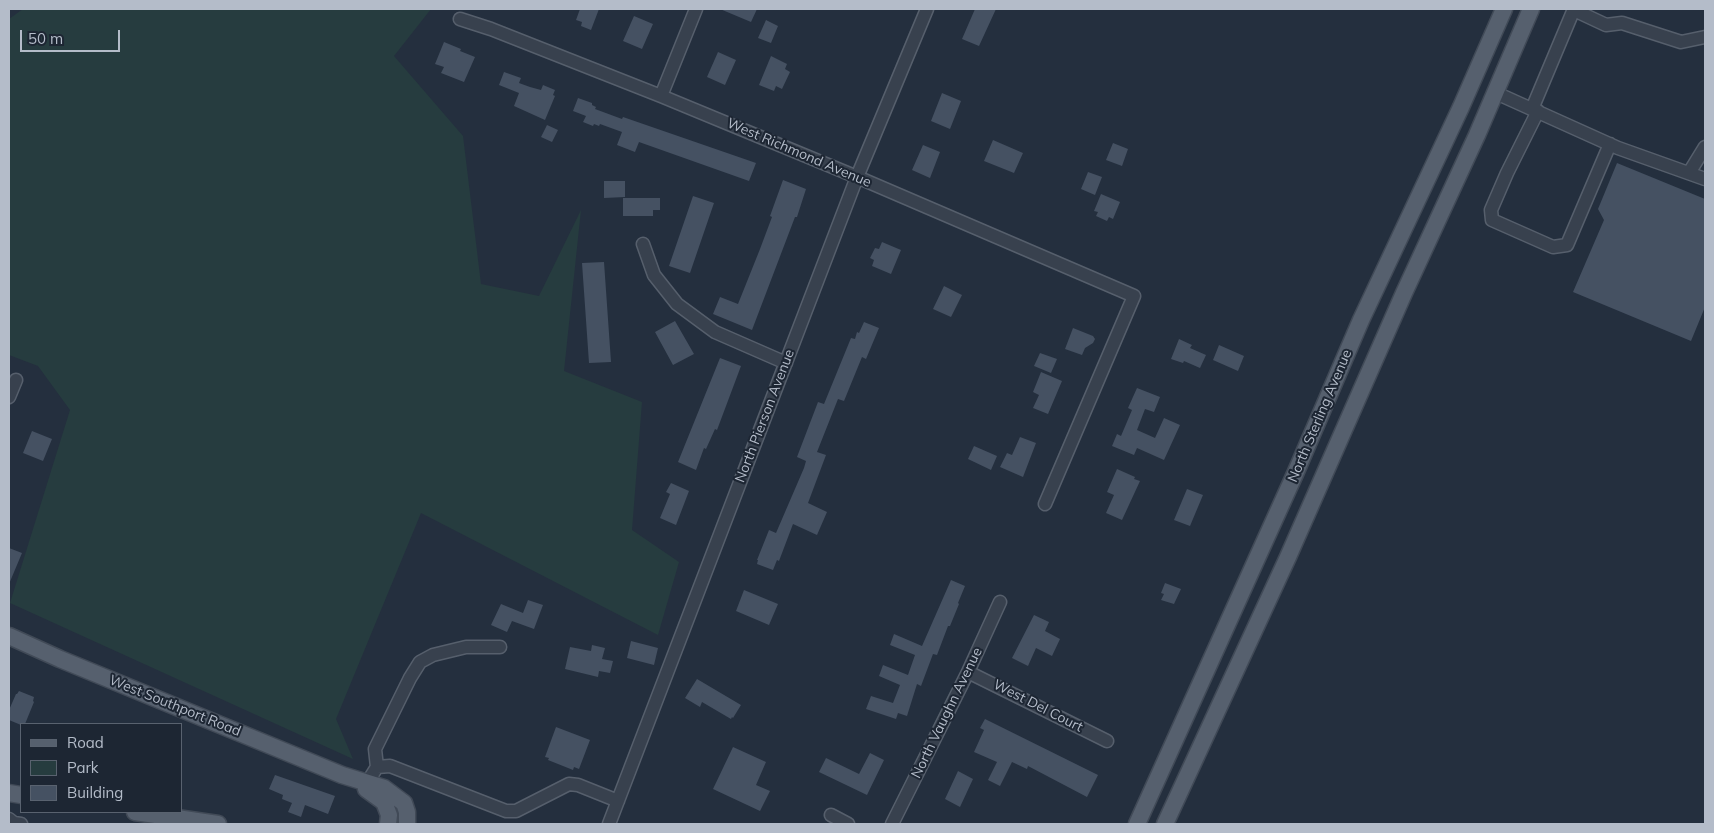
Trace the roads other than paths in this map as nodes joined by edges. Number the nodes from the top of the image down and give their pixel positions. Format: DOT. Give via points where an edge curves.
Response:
graph roads {
  1 [pos="696,9"];
  2 [pos="927,9"];
  3 [pos="1504,9"];
  4 [pos="1531,9"];
  5 [pos="1574,9"];
  6 [pos="460,19"];
  7 [pos="1705,37"];
  8 [pos="1496,92"];
  9 [pos="661,96"];
  10 [pos="1535,110"];
  11 [pos="1610,144"];
  12 [pos="1705,147"];
  13 [pos="1688,173"];
  14 [pos="857,177"];
  15 [pos="1705,179"];
  16 [pos="643,244"];
  17 [pos="786,363"];
  18 [pos="16,380"];
  19 [pos="9,397"];
  20 [pos="1045,504"];
  21 [pos="1000,602"];
  22 [pos="9,636"];
  23 [pos="500,647"];
  24 [pos="968,672"];
  25 [pos="1107,741"];
  26 [pos="377,767"];
  27 [pos="342,775"];
  28 [pos="367,783"];
  29 [pos="618,801"];
  30 [pos="141,813"];
  31 [pos="831,815"];
  32 [pos="9,819"];
  33 [pos="21,824"];
  34 [pos="209,824"];
  35 [pos="388,824"];
  36 [pos="407,824"];
  37 [pos="609,824"];
  38 [pos="848,824"];
  39 [pos="892,824"];
  40 [pos="1137,824"];
  41 [pos="1166,824"];
  1 -- 9 [label="street"];
  2 -- 14 [label="street, North Pierson Avenue"];
  3 -- 40 [label="main road, North Sterling Avenue" via="1361,320"];
  4 -- 8 [label="main road, North Sterling Avenue"];
  5 -- 7 [label="street" via="1606,24 1622,23 1681,42"];
  5 -- 10 [label="street"];
  6 -- 9 [label="street, West Richmond Avenue" via="491,28"];
  8 -- 10 [label="street"];
  8 -- 41 [label="main road, North Sterling Avenue"];
  9 -- 14 [label="street, West Richmond Avenue"];
  10 -- 11 [label="street"];
  10 -- 11 [label="street" via="1491,210 1492,220 1553,247 1567,245"];
  11 -- 13 [label="street"];
  12 -- 13 [label="street"];
  13 -- 15 [label="street"];
  14 -- 17 [label="street, North Pierson Avenue"];
  14 -- 20 [label="street, West Richmond Avenue" via="1134,296"];
  16 -- 17 [label="street" via="654,275 677,304 715,332"];
  17 -- 29 [label="street, North Pierson Avenue"];
  18 -- 19 [label="street"];
  21 -- 24 [label="street, North Vaughn Avenue"];
  22 -- 27 [label="main road, West Southport Road"];
  23 -- 26 [label="street" via="466,647 420,662 375,749"];
  24 -- 25 [label="street, West Del Court"];
  24 -- 39 [label="street, North Vaughn Avenue"];
  26 -- 28 [label="street"];
  26 -- 29 [label="street" via="398,768 506,811 516,811 568,784"];
  27 -- 28 [label="main road, West Southport Road"];
  27 -- 35 [label="main road, West Southport Road" via="384,802 389,815"];
  28 -- 36 [label="main road, West Southport Road" via="384,788 404,803"];
  29 -- 37 [label="street, North Pierson Avenue"];
  30 -- 34 [label="main road"];
  31 -- 38 [label="street"];
  32 -- 33 [label="street"];
}
